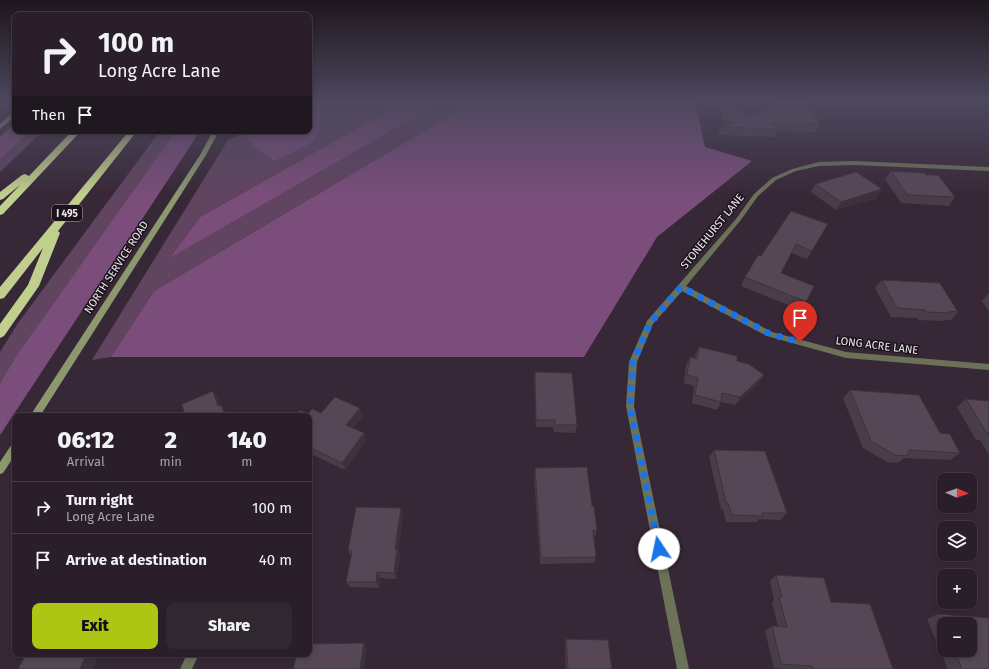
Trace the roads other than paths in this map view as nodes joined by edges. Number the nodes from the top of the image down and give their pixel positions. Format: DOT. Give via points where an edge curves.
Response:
graph roads {
  1 [pos="74,134"];
  2 [pos="131,134"];
  3 [pos="214,134"];
  4 [pos="62,147"];
  5 [pos="989,169"];
  6 [pos="0,197"];
  7 [pos="0,212"];
  8 [pos="60,221"];
  9 [pos="681,287"];
  10 [pos="0,295"];
  11 [pos="0,333"];
  12 [pos="989,367"];
  13 [pos="37,413"];
  14 [pos="12,452"];
  15 [pos="0,470"];
  16 [pos="192,657"];
  17 [pos="186,669"];
  18 [pos="683,669"];
  1 -- 4 [label="highway"];
  2 -- 8 [label="highway, I 495"];
  3 -- 13 [label="main road, NORTH SERVICE ROAD"];
  4 -- 6 [label="highway"];
  4 -- 7 [label="highway"];
  5 -- 9 [label="street, STONEHURST LANE" via="854,163 819,164 794,170 774,179 756,195"];
  8 -- 10 [label="highway, I 495"];
  8 -- 11 [label="highway" via="33,286"];
  9 -- 12 [label="street, LONG ACRE LANE" via="770,334 846,355"];
  9 -- 18 [label="street, STONEHURST LANE" via="650,323 633,362 630,406"];
  14 -- 15 [label="main road"];
  16 -- 17 [label="street"];
}
